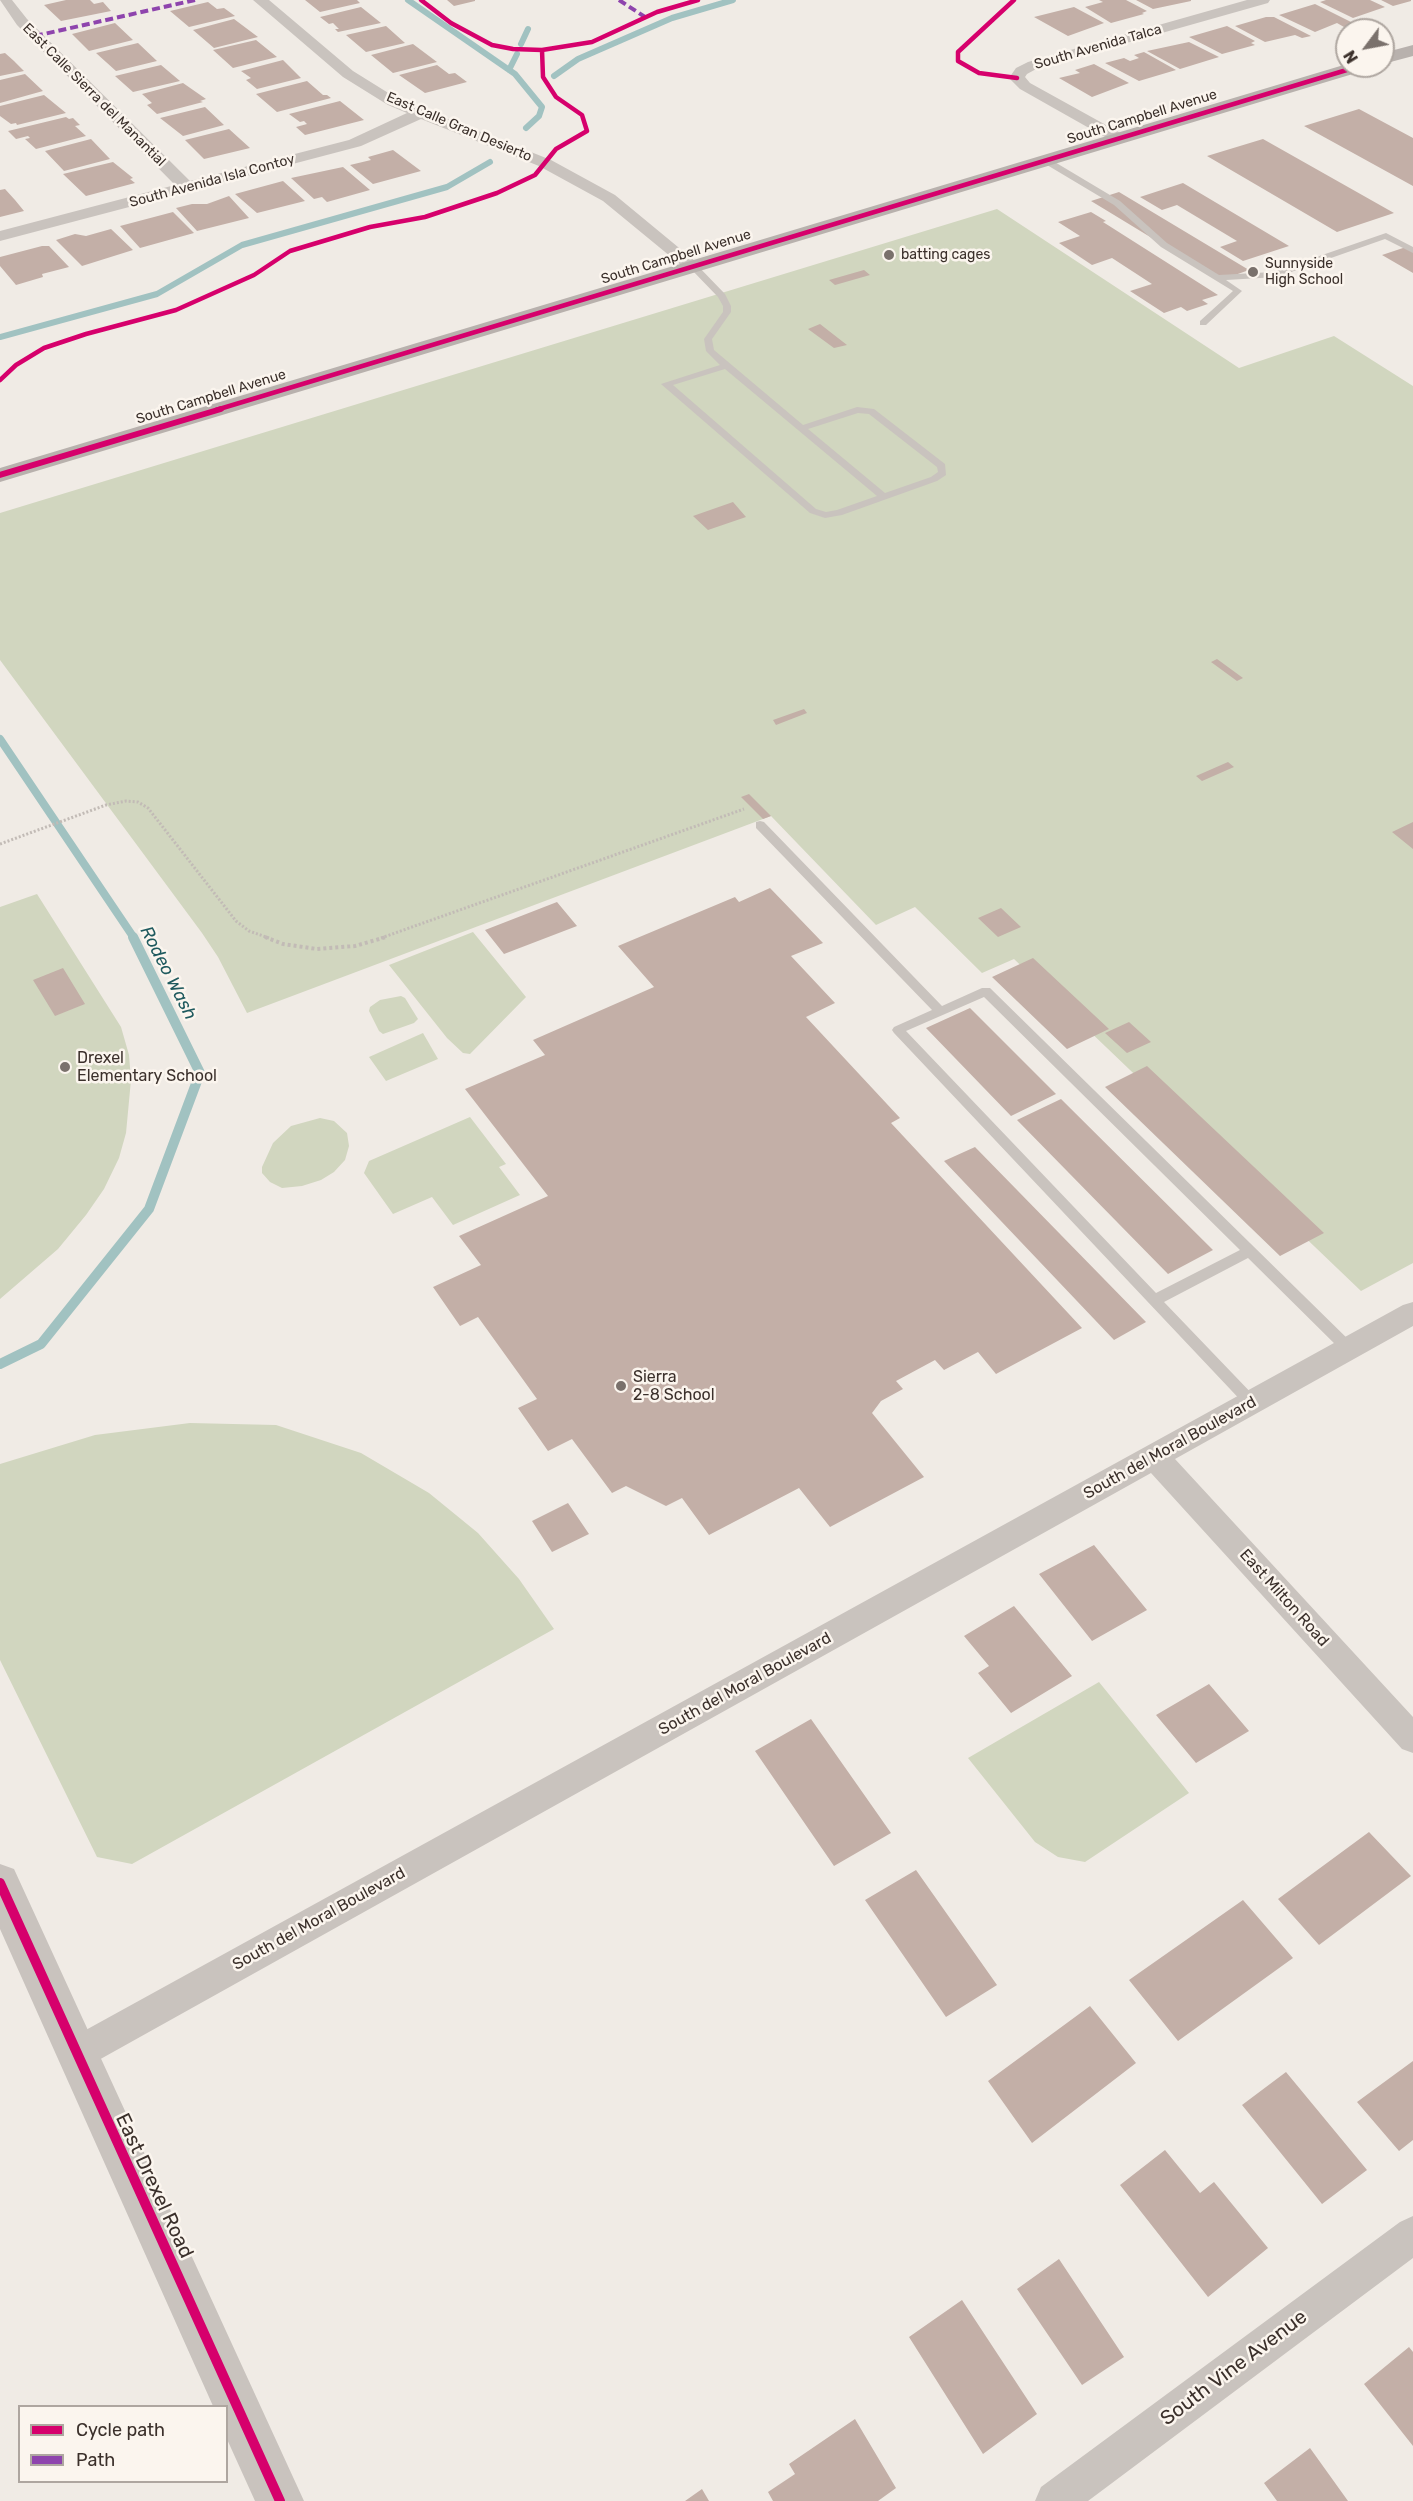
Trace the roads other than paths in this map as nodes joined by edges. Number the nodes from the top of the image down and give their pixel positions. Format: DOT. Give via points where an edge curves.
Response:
graph roads {
  1 [pos="5,0"];
  2 [pos="260,0"];
  3 [pos="1263,0"];
  4 [pos="1413,50"];
  5 [pos="1395,55"];
  6 [pos="1335,73"];
  7 [pos="420,113"];
  8 [pos="1118,138"];
  9 [pos="1045,160"];
  10 [pos="186,187"];
  11 [pos="0,236"];
  12 [pos="1413,250"];
  13 [pos="693,266"];
  14 [pos="1216,278"];
  15 [pos="1203,322"];
  16 [pos="726,366"];
  17 [pos="802,428"];
  18 [pos="0,475"];
  19 [pos="884,497"];
  20 [pos="760,825"];
  21 [pos="940,1011"];
  22 [pos="1249,1251"];
  23 [pos="1154,1301"];
  24 [pos="1413,1313"];
  25 [pos="1349,1349"];
  26 [pos="1252,1403"];
  27 [pos="1155,1457"];
  28 [pos="1413,1738"];
  29 [pos="0,1883"];
  30 [pos="76,2054"];
  31 [pos="1413,2235"];
  32 [pos="280,2501"];
  33 [pos="1055,2501"];
  1 -- 10 [label="street, East Calle Sierra del Manantial" via="22,22"];
  2 -- 7 [label="street, East Calle Gran Desierto" via="348,74 393,102"];
  3 -- 8 [label="street, South Avenida Talca" via="1021,71 1017,78 1025,86"];
  4 -- 5 [label="main road"];
  6 -- 8 [label="main road, South Campbell Avenue"];
  7 -- 10 [label="street, South Avenida Isla Contoy" via="355,144"];
  7 -- 13 [label="street, East Calle Gran Desierto" via="545,163 609,198"];
  8 -- 9 [label="main road, South Campbell Avenue"];
  9 -- 13 [label="main road, South Campbell Avenue"];
  9 -- 14 [label="lane" via="1117,204 1164,245"];
  10 -- 11 [label="street, South Avenida Isla Contoy"];
  12 -- 14 [label="lane" via="1386,236 1274,274"];
  13 -- 16 [label="lane" via="727,306 708,339 710,351"];
  13 -- 18 [label="main road, South Campbell Avenue"];
  14 -- 15 [label="lane" via="1238,291"];
  16 -- 17 [label="lane"];
  16 -- 19 [label="lane" via="666,384 813,511 832,514"];
  17 -- 19 [label="lane"];
  17 -- 19 [label="lane" via="857,410 871,411 942,466 943,473 934,479"];
  20 -- 21 [label="lane"];
  21 -- 22 [label="lane" via="986,991"];
  21 -- 23 [label="lane" via="898,1030"];
  22 -- 23 [label="lane"];
  22 -- 25 [label="lane"];
  23 -- 26 [label="lane"];
  24 -- 25 [label="street, South del Moral Boulevard"];
  25 -- 26 [label="street, South del Moral Boulevard"];
  26 -- 27 [label="street, South del Moral Boulevard"];
  27 -- 28 [label="street, East Milton Road"];
  27 -- 30 [label="street, South del Moral Boulevard"];
  29 -- 30 [label="street, East Drexel Road"];
  30 -- 32 [label="street, East Drexel Road"];
  31 -- 33 [label="street, South Vine Avenue"];
}
